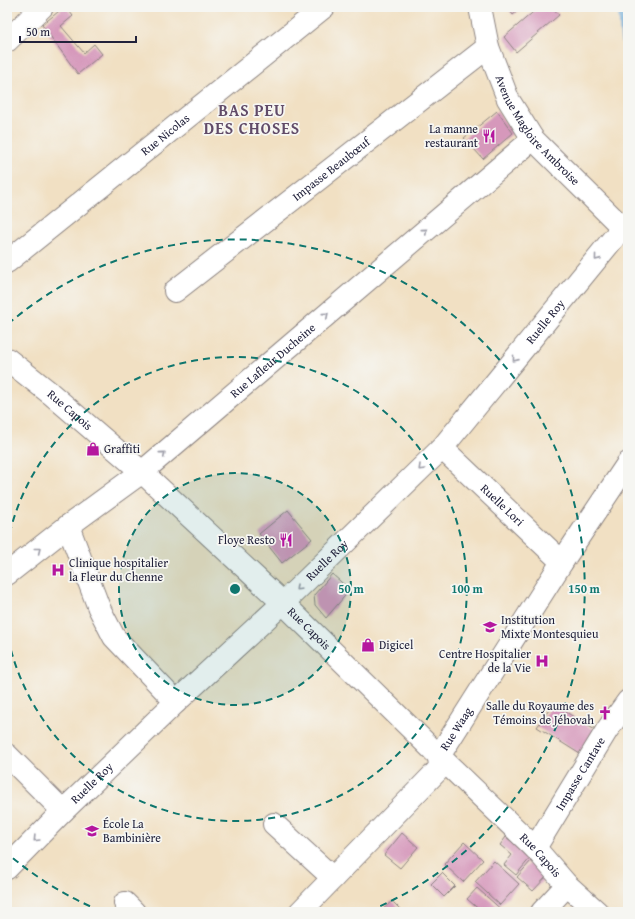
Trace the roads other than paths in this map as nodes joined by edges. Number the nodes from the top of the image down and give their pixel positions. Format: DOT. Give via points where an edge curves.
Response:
graph roads {
  1 [pos="42,7"];
  2 [pos="324,7"];
  3 [pos="480,7"];
  4 [pos="8,37"];
  5 [pos="488,47"];
  6 [pos="533,139"];
  7 [pos="625,231"];
  8 [pos="7,262"];
  9 [pos="175,291"];
  10 [pos="7,359"];
  11 [pos="442,448"];
  12 [pos="628,463"];
  13 [pos="142,472"];
  14 [pos="68,526"];
  15 [pos="562,562"];
  16 [pos="7,574"];
  17 [pos="283,603"];
  18 [pos="628,701"];
  19 [pos="176,702"];
  20 [pos="7,755"];
  21 [pos="439,756"];
  22 [pos="63,811"];
  23 [pos="274,824"];
  24 [pos="536,848"];
  25 [pos="7,868"];
  26 [pos="333,878"];
  27 [pos="567,885"];
  28 [pos="300,912"];
  29 [pos="542,912"];
  30 [pos="597,912"];
  1 -- 4 [label="street"];
  2 -- 8 [label="street, Rue Nicolas"];
  3 -- 5 [label="street, Avenue Magloire Ambroise"];
  5 -- 6 [label="street, Avenue Magloire Ambroise" via="508,98"];
  5 -- 9 [label="street, Impasse Beaubœuf"];
  6 -- 7 [label="street, Avenue Magloire Ambroise"];
  13 -- 6 [label="street, Rue Lafleur Ducheine, one-way"];
  7 -- 11 [label="street, Ruelle Roy, one-way"];
  10 -- 13 [label="street, Rue Capois"];
  11 -- 15 [label="street, Ruelle Lori"];
  11 -- 17 [label="street, Ruelle Roy, one-way"];
  12 -- 15 [label="street, Rue Waag"];
  13 -- 14 [label="street, Rue Lafleur Ducheine"];
  13 -- 17 [label="street, Rue Capois"];
  16 -- 14 [label="street, Rue Lafleur Ducheine, one-way"];
  14 -- 19 [label="street" via="99,608 114,637"];
  15 -- 21 [label="street, Rue Waag"];
  17 -- 19 [label="street, Ruelle Roy"];
  17 -- 21 [label="street, Rue Capois"];
  18 -- 24 [label="street, Impasse Cantave" via="607,730"];
  19 -- 22 [label="street, Ruelle Roy"];
  20 -- 22 [label="street"];
  21 -- 24 [label="street, Rue Capois"];
  21 -- 26 [label="street, Rue Waag" via="440,768"];
  22 -- 25 [label="street, Ruelle Roy, one-way"];
  23 -- 26 [label="street"];
  24 -- 27 [label="street, Rue Capois"];
  26 -- 28 [label="street, Rue Waag"];
  27 -- 29 [label="street"];
  27 -- 30 [label="street, Rue Capois"];
}
